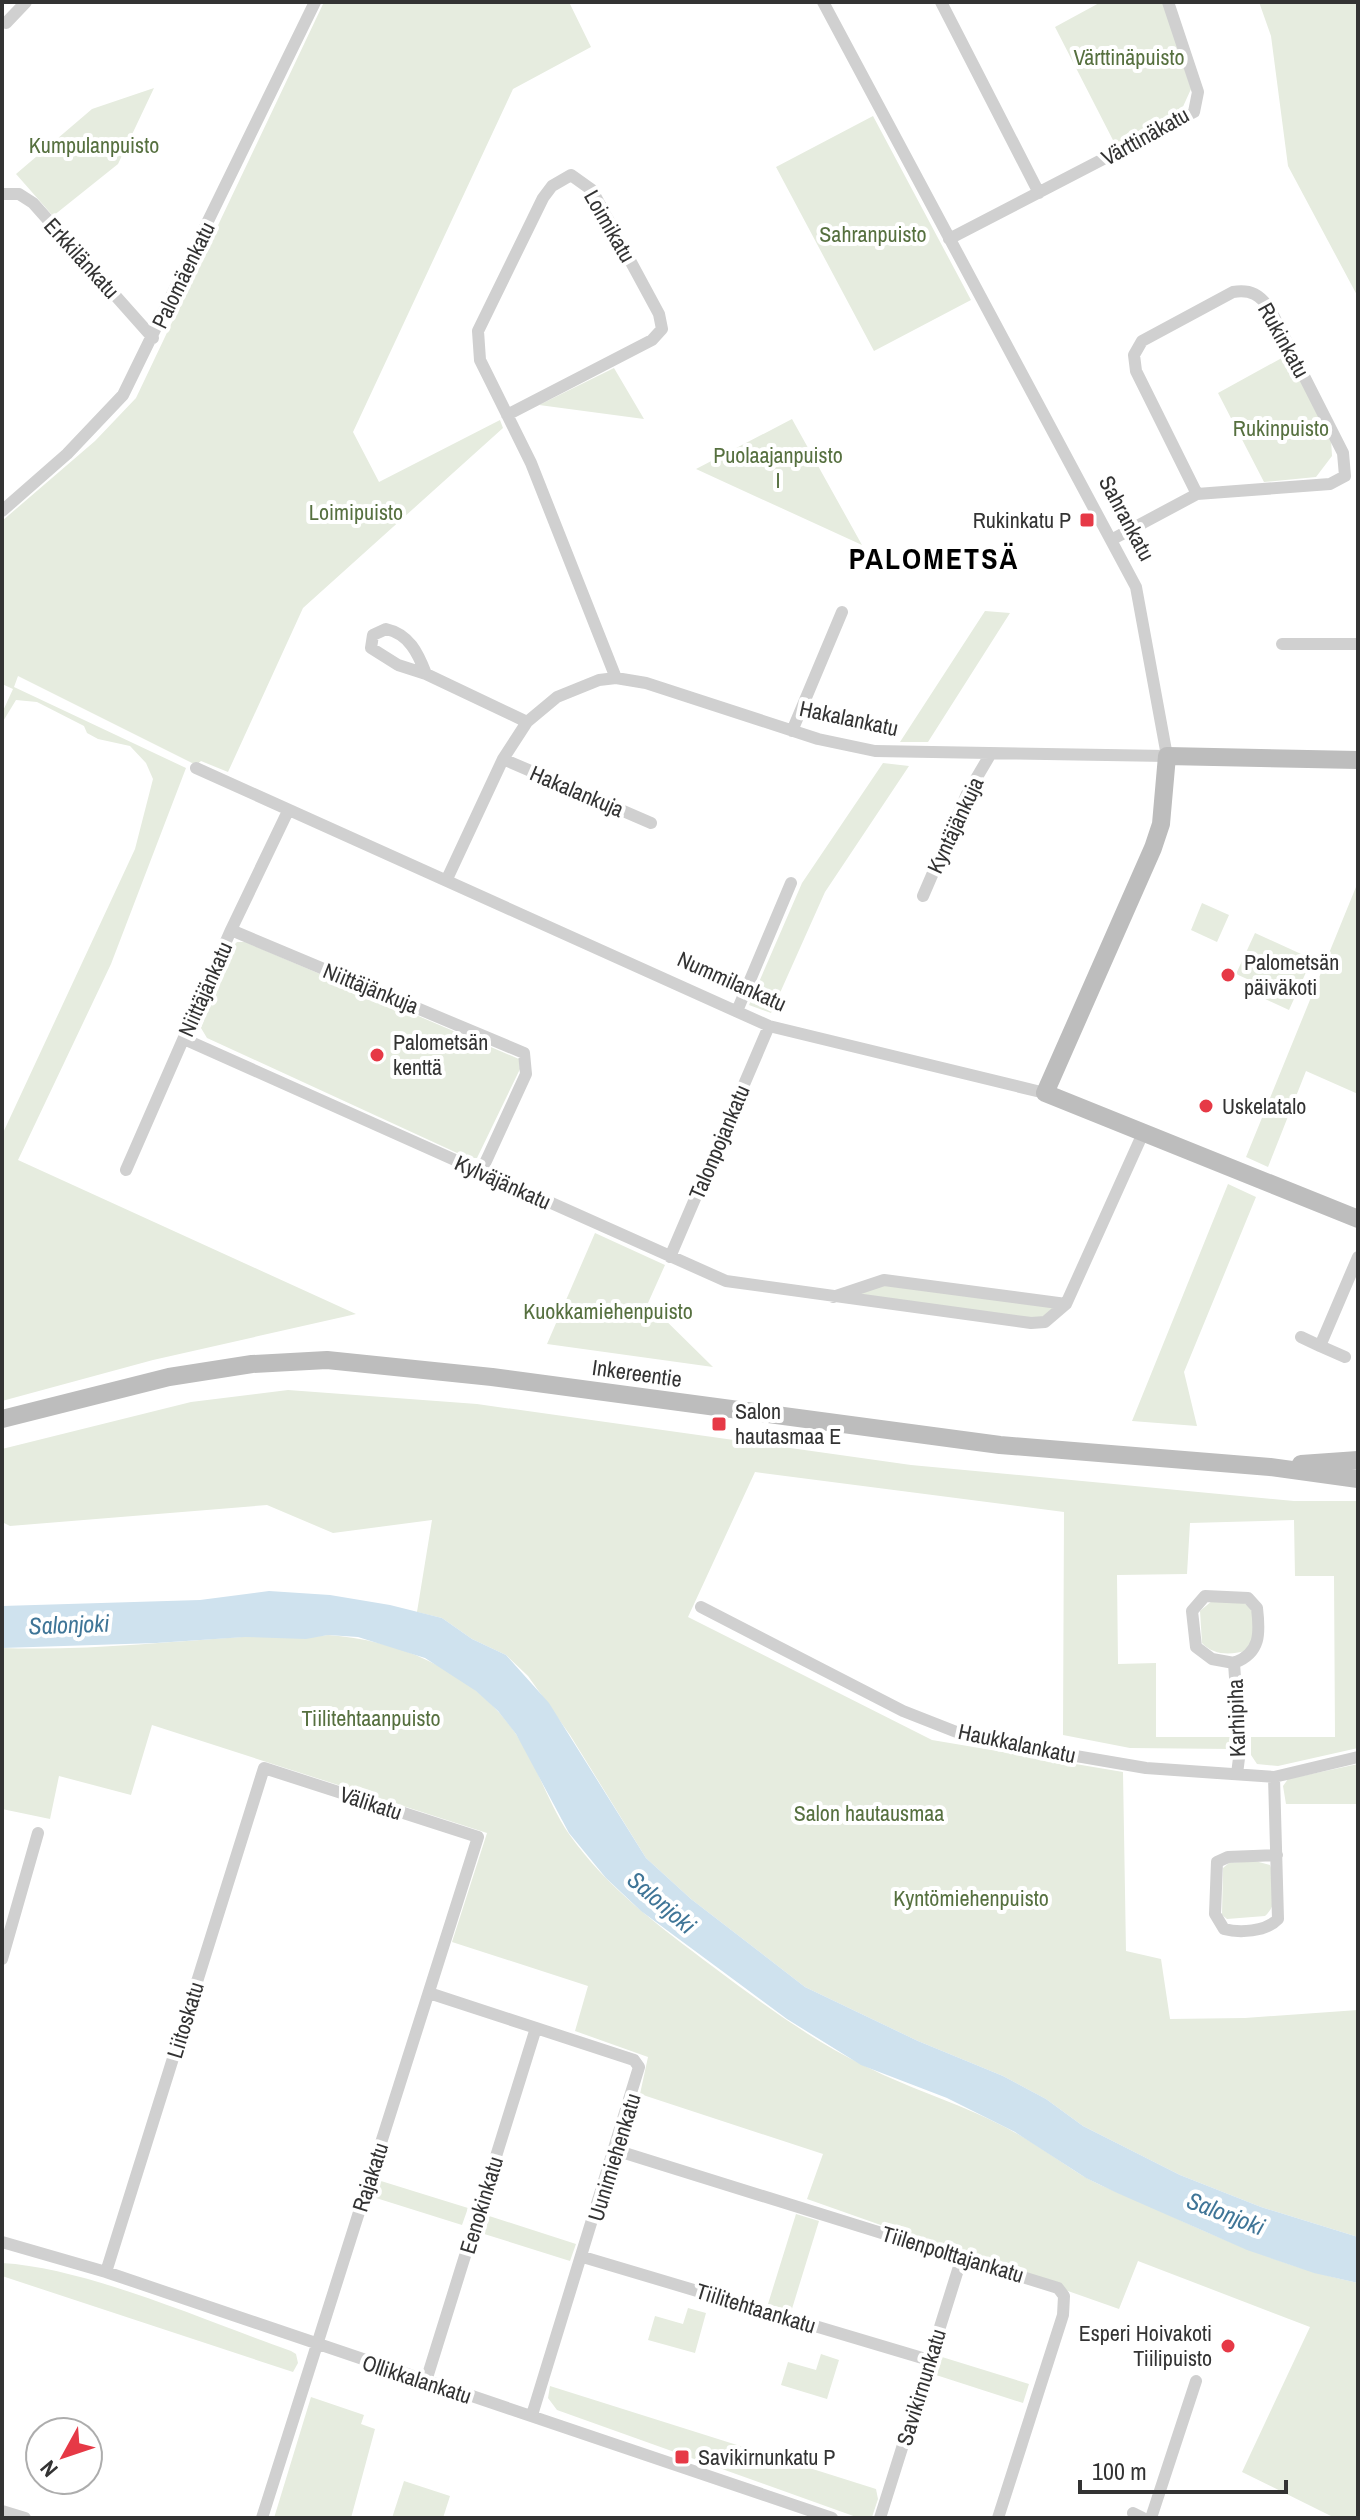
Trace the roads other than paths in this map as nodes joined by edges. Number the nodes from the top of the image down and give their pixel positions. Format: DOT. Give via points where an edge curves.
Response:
graph roads {
  1 [pos="26,2"];
  2 [pos="315,2"];
  3 [pos="823,2"];
  4 [pos="941,2"];
  5 [pos="1168,2"];
  6 [pos="6,23"];
  7 [pos="1039,193"];
  8 [pos="2,194"];
  9 [pos="949,239"];
  10 [pos="153,338"];
  11 [pos="507,415"];
  12 [pos="1197,494"];
  13 [pos="2,511"];
  14 [pos="1111,540"];
  15 [pos="842,612"];
  16 [pos="1282,644"];
  17 [pos="1358,644"];
  18 [pos="426,674"];
  19 [pos="616,678"];
  20 [pos="527,722"];
  21 [pos="792,731"];
  22 [pos="990,755"];
  23 [pos="1167,756"];
  24 [pos="503,759"];
  25 [pos="1358,760"];
  26 [pos="196,768"];
  27 [pos="288,811"];
  28 [pos="651,823"];
  29 [pos="447,879"];
  30 [pos="791,883"];
  31 [pos="923,896"];
  32 [pos="231,930"];
  33 [pos="737,1011"];
  34 [pos="769,1026"];
  35 [pos="184,1039"];
  36 [pos="1045,1093"];
  37 [pos="1144,1131"];
  38 [pos="126,1170"];
  39 [pos="481,1172"];
  40 [pos="1358,1219"];
  41 [pos="670,1257"];
  42 [pos="1358,1257"];
  43 [pos="831,1297"];
  44 [pos="1066,1304"];
  45 [pos="1301,1337"];
  46 [pos="1320,1346"];
  47 [pos="1345,1357"];
  48 [pos="2,1419"];
  49 [pos="1358,1460"];
  50 [pos="1270,1467"];
  51 [pos="1358,1479"];
  52 [pos="701,1607"];
  53 [pos="1234,1663"];
  54 [pos="1358,1757"];
  55 [pos="264,1768"];
  56 [pos="1237,1774"];
  57 [pos="1274,1777"];
  58 [pos="38,1833"];
  59 [pos="478,1837"];
  60 [pos="1277,1855"];
  61 [pos="2,1959"];
  62 [pos="429,1993"];
  63 [pos="536,2028"];
  64 [pos="615,2150"];
  65 [pos="2,2242"];
  66 [pos="583,2257"];
  67 [pos="962,2257"];
  68 [pos="106,2272"];
  69 [pos="317,2346"];
  70 [pos="929,2360"];
  71 [pos="426,2381"];
  72 [pos="1196,2381"];
  73 [pos="532,2415"];
  74 [pos="2,2511"];
  75 [pos="25,2518"];
  76 [pos="262,2518"];
  77 [pos="832,2518"];
  78 [pos="880,2518"];
  79 [pos="998,2518"];
  80 [pos="1151,2518"];
  1 -- 6 [label="street"];
  2 -- 10 [label="street, Palomäenkatu"];
  3 -- 9 [label="street, Sahrankatu"];
  4 -- 7 [label="street"];
  5 -- 7 [label="street, Värttinäkatu" via="1198,92 1194,112"];
  7 -- 9 [label="street, Värttinäkatu"];
  8 -- 10 [label="street, Erkkilänkatu" via="19,194 33,203"];
  9 -- 14 [label="street, Sahrankatu"];
  10 -- 13 [label="street, Palomäenkatu" via="113,408"];
  11 -- 11 [label="street, Loimikatu" via="480,360 478,331 543,198 571,175 592,190 659,314 662,329 652,340"];
  11 -- 19 [label="street, Loimikatu"];
  12 -- 12 [label="street, Rukinkatu" via="1330,484 1345,476 1343,453 1270,309 1248,291 1233,292 1142,341 1134,355 1136,371"];
  12 -- 14 [label="street, Rukinkatu"];
  14 -- 23 [label="street, Sahrankatu" via="1142,605"];
  15 -- 21 [label="street"];
  16 -- 17 [label="street"];
  18 -- 18 [label="street" via="375,653 371,638 386,629 401,634"];
  18 -- 20 [label="street"];
  19 -- 20 [label="street, Hakalankatu" via="570,690"];
  19 -- 21 [label="street, Hakalankatu"];
  20 -- 24 [label="street, Hakalankatu"];
  21 -- 22 [label="street, Hakalankatu" via="875,751"];
  22 -- 23 [label="street, Hakalankatu"];
  22 -- 31 [label="street, Kyntäjänkuja" via="967,794"];
  23 -- 25 [label="street, Hakalankatu"];
  23 -- 36 [label="street, Sahrankatu" via="1161,824 1153,848"];
  24 -- 28 [label="street, Hakalankuja"];
  24 -- 29 [label="street, Hakalankatu"];
  26 -- 27 [label="street, Nummilankatu"];
  27 -- 29 [label="street, Nummilankatu"];
  27 -- 32 [label="street, Niittäjänkatu"];
  29 -- 33 [label="street, Nummilankatu"];
  30 -- 33 [label="street"];
  32 -- 35 [label="street, Niittäjänkatu"];
  32 -- 39 [label="street, Niittäjänkuja" via="524,1053 526,1074"];
  33 -- 34 [label="street, Nummilankatu"];
  34 -- 36 [label="street, Nummilankatu"];
  34 -- 41 [label="street, Talonpojankatu"];
  35 -- 38 [label="street, Niittäjänkatu"];
  35 -- 39 [label="street, Kylväjänkatu"];
  36 -- 37 [label="street, Nummilankatu"];
  37 -- 40 [label="street, Nummilankatu"];
  37 -- 44 [label="street"];
  39 -- 41 [label="street, Kylväjänkatu"];
  41 -- 43 [label="street, Kylväjänkatu" via="726,1281"];
  42 -- 46 [label="street"];
  43 -- 44 [label="street, Kylväjänkatu" via="884,1280"];
  43 -- 44 [label="street, Kylväjänkatu" via="1031,1323 1045,1322"];
  45 -- 46 [label="street"];
  46 -- 47 [label="street"];
  48 -- 50 [label="street, Inkereentie" via="169,1377 252,1364 327,1360 1000,1445"];
  49 -- 50 [label="street, Inkereentie"];
  50 -- 51 [label="street, Inkereentie"];
  52 -- 56 [label="street, Haukkalankatu" via="840,1681 959,1733 1146,1768"];
  53 -- 53 [label="street, Karhipiha" via="1256,1648 1255,1603 1237,1596 1205,1596 1192,1611 1196,1647 1212,1659"];
  53 -- 56 [label="street, Karhipiha"];
  54 -- 57 [label="street, Haukkalankatu"];
  55 -- 59 [label="street, Välikatu"];
  55 -- 68 [label="street, Liitoskatu"];
  56 -- 57 [label="street, Haukkalankatu"];
  57 -- 60 [label="street"];
  58 -- 61 [label="street"];
  59 -- 62 [label="street, Rajakatu"];
  60 -- 60 [label="street" via="1278,1919 1265,1928 1224,1929 1215,1914 1217,1862"];
  62 -- 63 [label="street, Uunimiehenkatu"];
  62 -- 69 [label="street, Rajakatu"];
  63 -- 64 [label="street, Uunimiehenkatu" via="634,2060 639,2067"];
  63 -- 71 [label="street, Eenokinkatu"];
  64 -- 66 [label="street, Uunimiehenkatu"];
  64 -- 67 [label="street, Tiilenpolttajankatu"];
  65 -- 68 [label="street, Ollikkalankatu"];
  66 -- 70 [label="street, Tiilitehtaankatu"];
  66 -- 73 [label="street, Uunimiehenkatu"];
  67 -- 70 [label="street, Savikirnunkatu"];
  67 -- 79 [label="street, Tiilenpolttajankatu" via="1047,2282 1064,2296 1063,2315"];
  68 -- 69 [label="street, Ollikkalankatu"];
  69 -- 71 [label="street, Ollikkalankatu"];
  69 -- 76 [label="street, Rajakatu"];
  70 -- 78 [label="street, Savikirnunkatu"];
  71 -- 73 [label="street, Ollikkalankatu"];
  72 -- 80 [label="street"];
  73 -- 77 [label="street, Ollikkalankatu"];
  74 -- 75 [label="street"];
}
